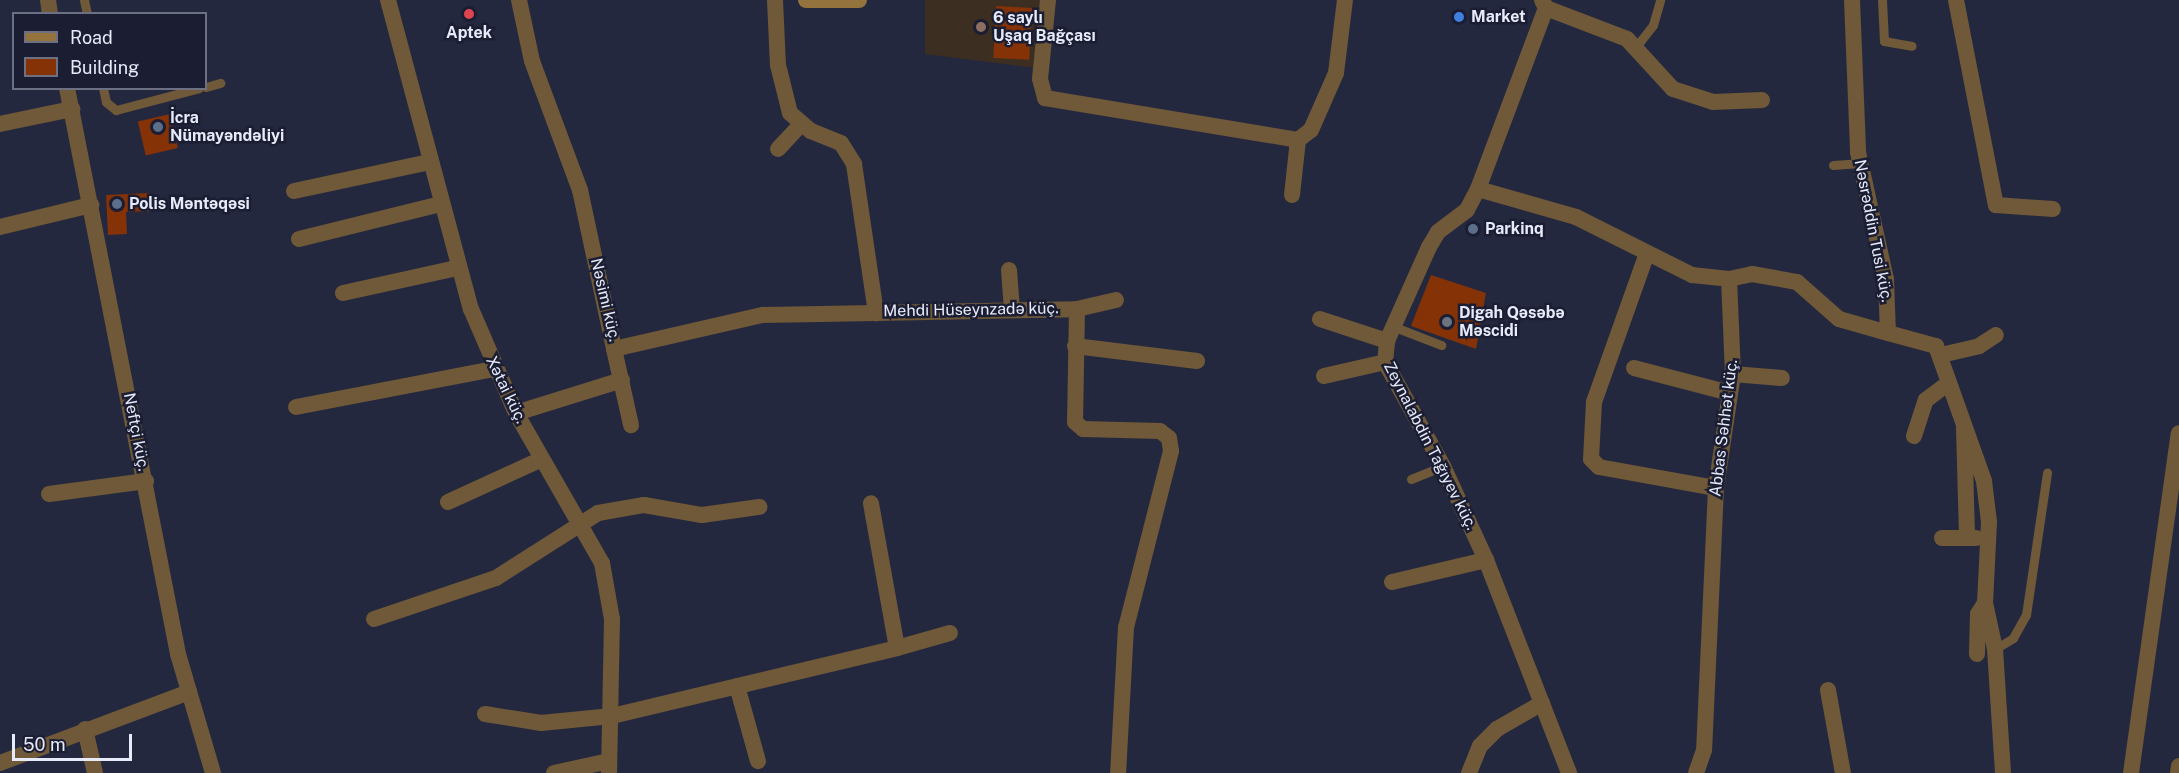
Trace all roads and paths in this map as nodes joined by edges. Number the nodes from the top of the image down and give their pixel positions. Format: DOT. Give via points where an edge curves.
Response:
graph roads {
  1 [pos="388,0"];
  2 [pos="519,0"];
  3 [pos="775,0"];
  4 [pos="806,0"];
  5 [pos="859,0"];
  6 [pos="1048,0"];
  7 [pos="1345,0"];
  8 [pos="1660,0"];
  9 [pos="1852,0"];
  10 [pos="1882,0"];
  11 [pos="1956,0"];
  12 [pos="1544,4"];
  13 [pos="1912,46"];
  14 [pos="1635,48"];
  15 [pos="220,83"];
  16 [pos="207,87"];
  17 [pos="67,90"];
  18 [pos="103,90"];
  19 [pos="191,90"];
  20 [pos="1762,100"];
  21 [pos="72,109"];
  22 [pos="0,124"];
  23 [pos="801,124"];
  24 [pos="1298,140"];
  25 [pos="778,149"];
  26 [pos="429,162"];
  27 [pos="1860,163"];
  28 [pos="1833,165"];
  29 [pos="1478,189"];
  30 [pos="294,191"];
  31 [pos="1292,195"];
  32 [pos="440,204"];
  33 [pos="91,205"];
  34 [pos="2053,209"];
  35 [pos="0,227"];
  36 [pos="299,239"];
  37 [pos="1646,256"];
  38 [pos="456,268"];
  39 [pos="1009,270"];
  40 [pos="1729,279"];
  41 [pos="343,293"];
  42 [pos="1116,300"];
  43 [pos="1077,309"];
  44 [pos="1012,310"];
  45 [pos="876,313"];
  46 [pos="1320,319"];
  47 [pos="1888,333"];
  48 [pos="1389,334"];
  49 [pos="1996,335"];
  50 [pos="1441,345"];
  51 [pos="1075,346"];
  52 [pos="614,349"];
  53 [pos="1941,355"];
  54 [pos="1197,361"];
  55 [pos="1385,362"];
  56 [pos="1634,368"];
  57 [pos="494,369"];
  58 [pos="1733,374"];
  59 [pos="1324,376"];
  60 [pos="1782,378"];
  61 [pos="622,380"];
  62 [pos="1946,385"];
  63 [pos="1730,393"];
  64 [pos="296,407"];
  65 [pos="516,413"];
  66 [pos="631,425"];
  67 [pos="1964,428"];
  68 [pos="2179,434"];
  69 [pos="1914,436"];
  70 [pos="542,459"];
  71 [pos="1443,466"];
  72 [pos="2047,473"];
  73 [pos="1411,479"];
  74 [pos="146,481"];
  75 [pos="1716,488"];
  76 [pos="49,494"];
  77 [pos="448,502"];
  78 [pos="871,503"];
  79 [pos="759,507"];
  80 [pos="578,520"];
  81 [pos="1942,538"];
  82 [pos="1967,538"];
  83 [pos="1989,538"];
  84 [pos="1486,560"];
  85 [pos="1392,582"];
  86 [pos="1985,603"];
  87 [pos="374,619"];
  88 [pos="950,633"];
  89 [pos="897,648"];
  90 [pos="1995,650"];
  91 [pos="1977,654"];
  92 [pos="737,686"];
  93 [pos="1828,690"];
  94 [pos="189,692"];
  95 [pos="1542,703"];
  96 [pos="485,714"];
  97 [pos="612,716"];
  98 [pos="85,729"];
  99 [pos="758,761"];
  100 [pos="0,763"];
  101 [pos="2179,766"];
  102 [pos="609,767"];
  103 [pos="95,773"];
  104 [pos="213,773"];
  105 [pos="554,773"];
  106 [pos="1118,773"];
  107 [pos="1469,773"];
  108 [pos="1569,773"];
  109 [pos="1696,773"];
  110 [pos="1843,773"];
  111 [pos="2003,773"];
  112 [pos="2131,773"];
  113 [pos="2178,773"];
  1 -- 26 [label="street, Xətai küç."];
  2 -- 52 [label="street, Nəsimi küç." via="532,61 580,190"];
  3 -- 23 [label="street" via="778,65 790,113"];
  4 -- 5 [label="main road"];
  6 -- 24 [label="street" via="1040,79 1045,98"];
  7 -- 24 [label="street" via="1336,73 1311,130"];
  8 -- 14 [label="lane" via="1653,25"];
  9 -- 27 [label="street, Nəsrəddin Tusi küç."];
  10 -- 13 [label="lane" via="1884,41"];
  11 -- 34 [label="street" via="1996,205"];
  12 -- 14 [label="street" via="1619,34"];
  12 -- 29 [label="street, Zeynalabdin Tağıyev küç."];
  14 -- 20 [label="street" via="1673,89 1713,102"];
  15 -- 16 [label="lane"];
  17 -- 21 [label="street, Neftçi küç."];
  18 -- 19 [label="lane" via="106,102 116,110"];
  21 -- 22 [label="street"];
  21 -- 33 [label="street, Neftçi küç."];
  23 -- 25 [label="street"];
  23 -- 45 [label="street, Mehdi Hüseynzadə küç." via="848,150"];
  24 -- 31 [label="street"];
  26 -- 30 [label="street"];
  26 -- 32 [label="street, Xətai küç."];
  27 -- 28 [label="lane"];
  27 -- 47 [label="street, Nəsrəddin Tusi küç." via="1886,279"];
  29 -- 37 [label="street" via="1576,218"];
  29 -- 48 [label="street, Zeynalabdin Tağıyev küç." via="1467,210 1443,228 1428,247"];
  32 -- 36 [label="street"];
  32 -- 38 [label="street, Xətai küç."];
  33 -- 35 [label="street"];
  33 -- 74 [label="street, Neftçi küç."];
  37 -- 40 [label="street" via="1692,275"];
  37 -- 75 [label="street" via="1594,402 1591,459 1599,466"];
  38 -- 41 [label="street"];
  38 -- 57 [label="street, Xətai küç."];
  39 -- 44 [label="street"];
  40 -- 47 [label="street" via="1752,274 1797,282 1839,319"];
  40 -- 58 [label="street, Abbas Səhhət küç."];
  42 -- 43 [label="street"];
  43 -- 44 [label="street, Mehdi Hüseynzadə küç."];
  43 -- 51 [label="street, Mehdi Hüseynzadə küç."];
  44 -- 45 [label="street, Mehdi Hüseynzadə küç."];
  45 -- 52 [label="street, Nəsimi küç." via="763,315"];
  46 -- 48 [label="street"];
  47 -- 53 [label="street" via="1926,341"];
  48 -- 50 [label="lane"];
  48 -- 55 [label="street, Zeynalabdin Tağıyev küç."];
  49 -- 53 [label="street" via="1979,346"];
  51 -- 54 [label="street"];
  51 -- 106 [label="street, Mehdi Hüseynzadə küç." via="1075,422 1083,429 1160,431 1168,438 1171,451 1126,627"];
  52 -- 61 [label="street"];
  53 -- 62 [label="street"];
  55 -- 59 [label="street"];
  55 -- 71 [label="street, Zeynalabdin Tağıyev küç."];
  56 -- 63 [label="street"];
  57 -- 64 [label="street"];
  57 -- 65 [label="street, Xətai küç."];
  58 -- 60 [label="street"];
  58 -- 63 [label="street, Abbas Səhhət küç."];
  61 -- 65 [label="street"];
  61 -- 66 [label="street"];
  62 -- 67 [label="street"];
  62 -- 69 [label="street" via="1926,400"];
  63 -- 75 [label="street, Abbas Səhhət küç."];
  65 -- 70 [label="street, Xətai küç."];
  67 -- 82 [label="street" via="1960,432"];
  67 -- 83 [label="street" via="1984,481"];
  68 -- 112 [label="street"];
  70 -- 77 [label="street"];
  70 -- 80 [label="street, Xətai küç."];
  71 -- 73 [label="lane"];
  71 -- 84 [label="street, Zeynalabdin Tağıyev küç."];
  72 -- 90 [label="lane" via="2026,615 2013,638"];
  74 -- 76 [label="street"];
  74 -- 94 [label="street, Neftçi küç."];
  75 -- 109 [label="street, Abbas Səhhət küç." via="1704,750"];
  78 -- 89 [label="street"];
  79 -- 80 [label="street" via="702,515 644,505"];
  80 -- 87 [label="street" via="530,561 496,578"];
  80 -- 97 [label="street, Xətai küç." via="609,588"];
  81 -- 82 [label="street"];
  82 -- 83 [label="street"];
  83 -- 86 [label="street"];
  84 -- 85 [label="street"];
  84 -- 95 [label="street, Zeynalabdin Tağıyev küç."];
  86 -- 90 [label="street"];
  86 -- 91 [label="street" via="1978,614"];
  88 -- 89 [label="street"];
  89 -- 92 [label="street"];
  90 -- 111 [label="street"];
  92 -- 97 [label="street"];
  92 -- 99 [label="street"];
  93 -- 110 [label="street"];
  94 -- 98 [label="street"];
  94 -- 104 [label="street, Neftçi küç."];
  95 -- 107 [label="street" via="1497,729 1480,746"];
  95 -- 108 [label="street, Zeynalabdin Tağıyev küç."];
  96 -- 97 [label="street" via="541,723"];
  97 -- 102 [label="street, Xətai küç."];
  98 -- 100 [label="street"];
  98 -- 103 [label="street"];
  101 -- 113 [label="street"];
  102 -- 105 [label="street"];
}
